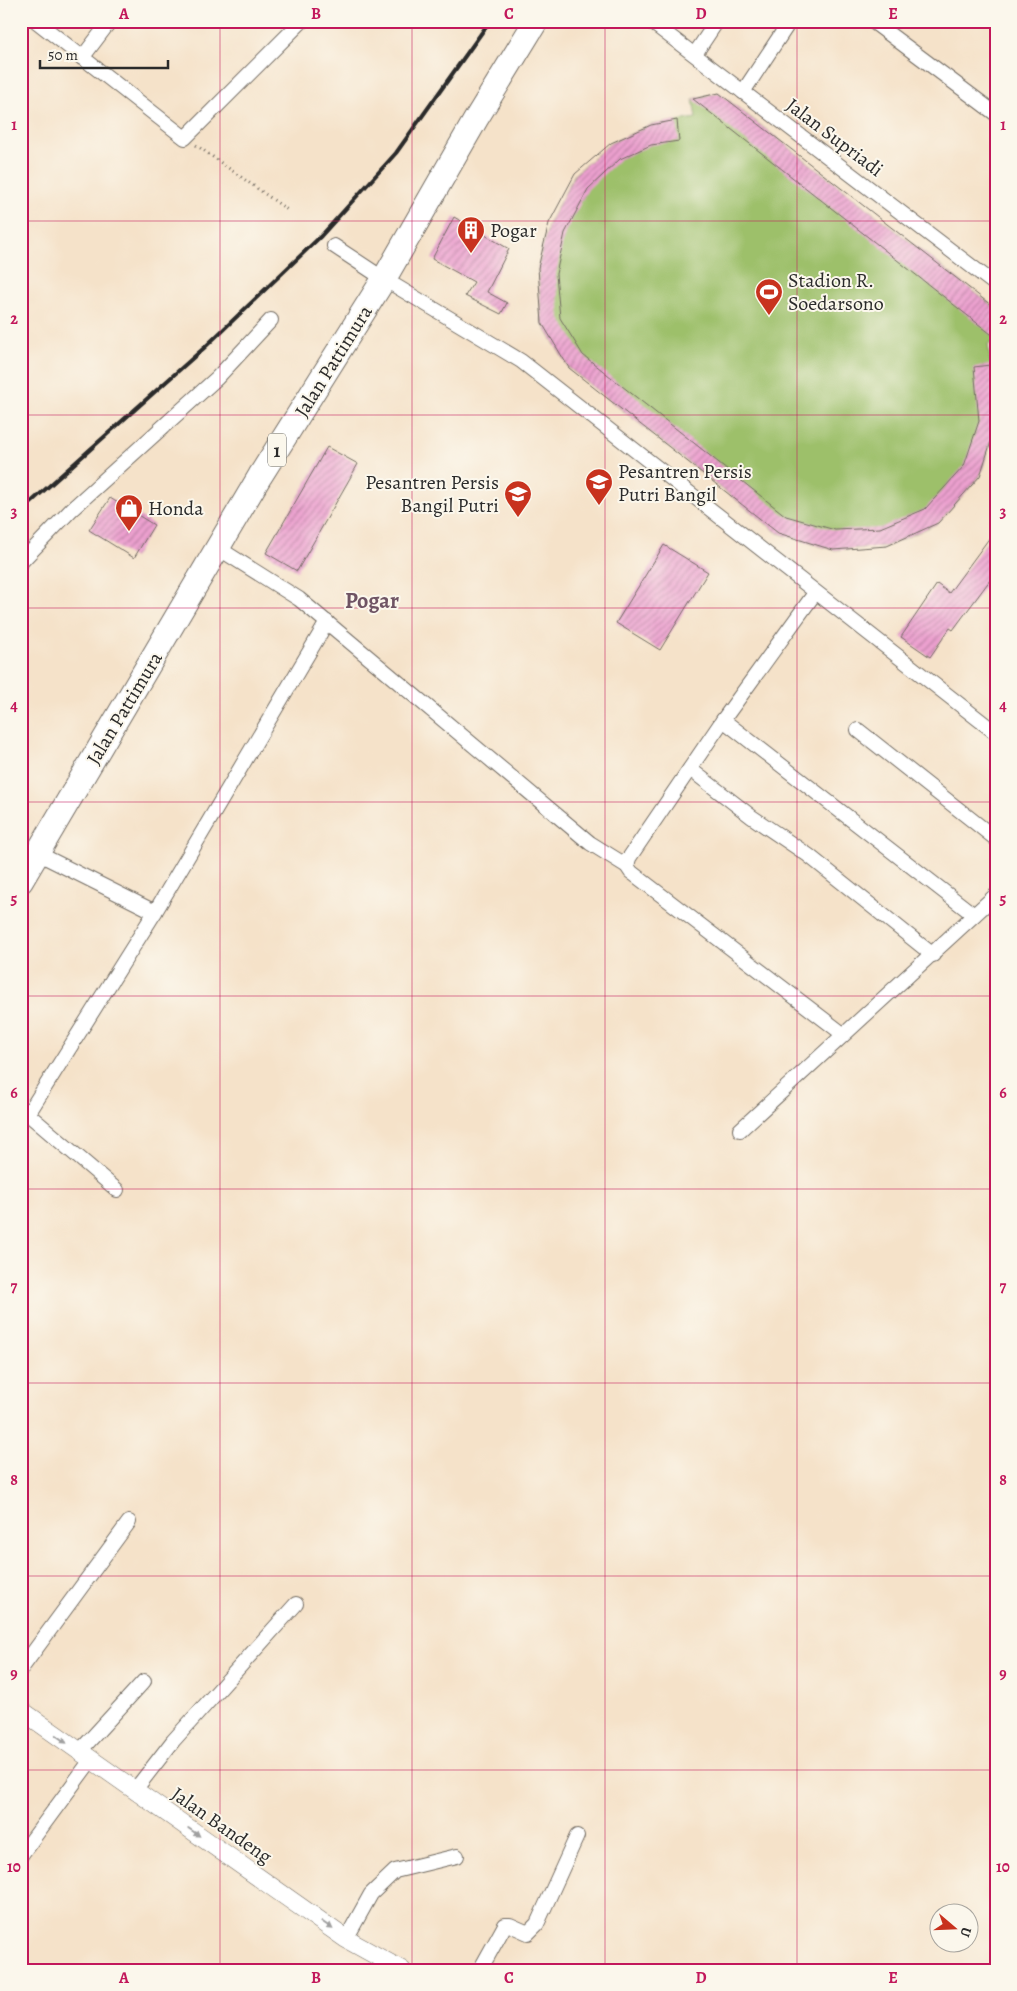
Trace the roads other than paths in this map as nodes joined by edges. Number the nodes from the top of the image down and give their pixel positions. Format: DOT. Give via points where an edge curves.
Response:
graph roads {
  1 [pos="36,21"];
  2 [pos="110,21"];
  3 [pos="302,21"];
  4 [pos="536,21"];
  5 [pos="650,21"];
  6 [pos="717,21"];
  7 [pos="790,21"];
  8 [pos="872,21"];
  9 [pos="695,54"];
  10 [pos="82,58"];
  11 [pos="743,92"];
  12 [pos="996,114"];
  13 [pos="334,246"];
  14 [pos="384,279"];
  15 [pos="996,285"];
  16 [pos="272,320"];
  17 [pos="218,548"];
  18 [pos="21,562"];
  19 [pos="815,593"];
  20 [pos="327,622"];
  21 [pos="723,720"];
  22 [pos="858,730"];
  23 [pos="996,733"];
  24 [pos="690,768"];
  25 [pos="996,839"];
  26 [pos="37,853"];
  27 [pos="627,866"];
  28 [pos="21,881"];
  29 [pos="996,895"];
  30 [pos="155,912"];
  31 [pos="974,915"];
  32 [pos="933,955"];
  33 [pos="843,1034"];
  34 [pos="25,1112"];
  35 [pos="740,1130"];
  36 [pos="117,1190"];
  37 [pos="129,1522"];
  38 [pos="296,1604"];
  39 [pos="21,1669"];
  40 [pos="144,1681"];
  41 [pos="21,1710"];
  42 [pos="85,1756"];
  43 [pos="135,1790"];
  44 [pos="577,1836"];
  45 [pos="21,1855"];
  46 [pos="457,1856"];
  47 [pos="346,1939"];
  48 [pos="402,1970"];
  49 [pos="480,1970"];
  1 -- 10 [label="street"];
  2 -- 10 [label="street"];
  3 -- 10 [label="street" via="185,138"];
  4 -- 14 [label="highway, Jalan Pattimura / 1"];
  5 -- 9 [label="street, Jalan Supriadi"];
  6 -- 9 [label="street"];
  7 -- 11 [label="street"];
  8 -- 12 [label="street"];
  9 -- 11 [label="street, Jalan Supriadi"];
  11 -- 15 [label="street, Jalan Supriadi"];
  13 -- 14 [label="street"];
  14 -- 17 [label="highway, Jalan Pattimura / 1"];
  14 -- 19 [label="street" via="521,361"];
  16 -- 18 [label="street" via="211,384 72,509"];
  17 -- 20 [label="street" via="299,599"];
  17 -- 26 [label="highway, Jalan Pattimura / 1"];
  19 -- 21 [label="street"];
  19 -- 23 [label="street"];
  20 -- 27 [label="street" via="550,810"];
  20 -- 30 [label="street"];
  21 -- 24 [label="street"];
  21 -- 31 [label="street"];
  22 -- 25 [label="street"];
  24 -- 27 [label="street" via="629,858"];
  24 -- 32 [label="street" via="752,817 808,855"];
  26 -- 28 [label="highway, Jalan Pattimura / 1"];
  26 -- 30 [label="street"];
  27 -- 33 [label="street"];
  29 -- 31 [label="street"];
  30 -- 34 [label="street"];
  31 -- 32 [label="street"];
  32 -- 33 [label="street"];
  33 -- 35 [label="street"];
  34 -- 36 [label="street"];
  37 -- 39 [label="street"];
  38 -- 43 [label="street" via="173,1741"];
  40 -- 42 [label="street"];
  41 -- 42 [label="street, Jalan Bandeng, one-way"];
  42 -- 43 [label="street, Jalan Bandeng"];
  42 -- 45 [label="street"];
  43 -- 47 [label="street, Jalan Bandeng, one-way"];
  44 -- 49 [label="street" via="537,1924 528,1932 505,1925"];
  46 -- 47 [label="street" via="395,1871 371,1894"];
  47 -- 48 [label="street, Jalan Bandeng"];
}
